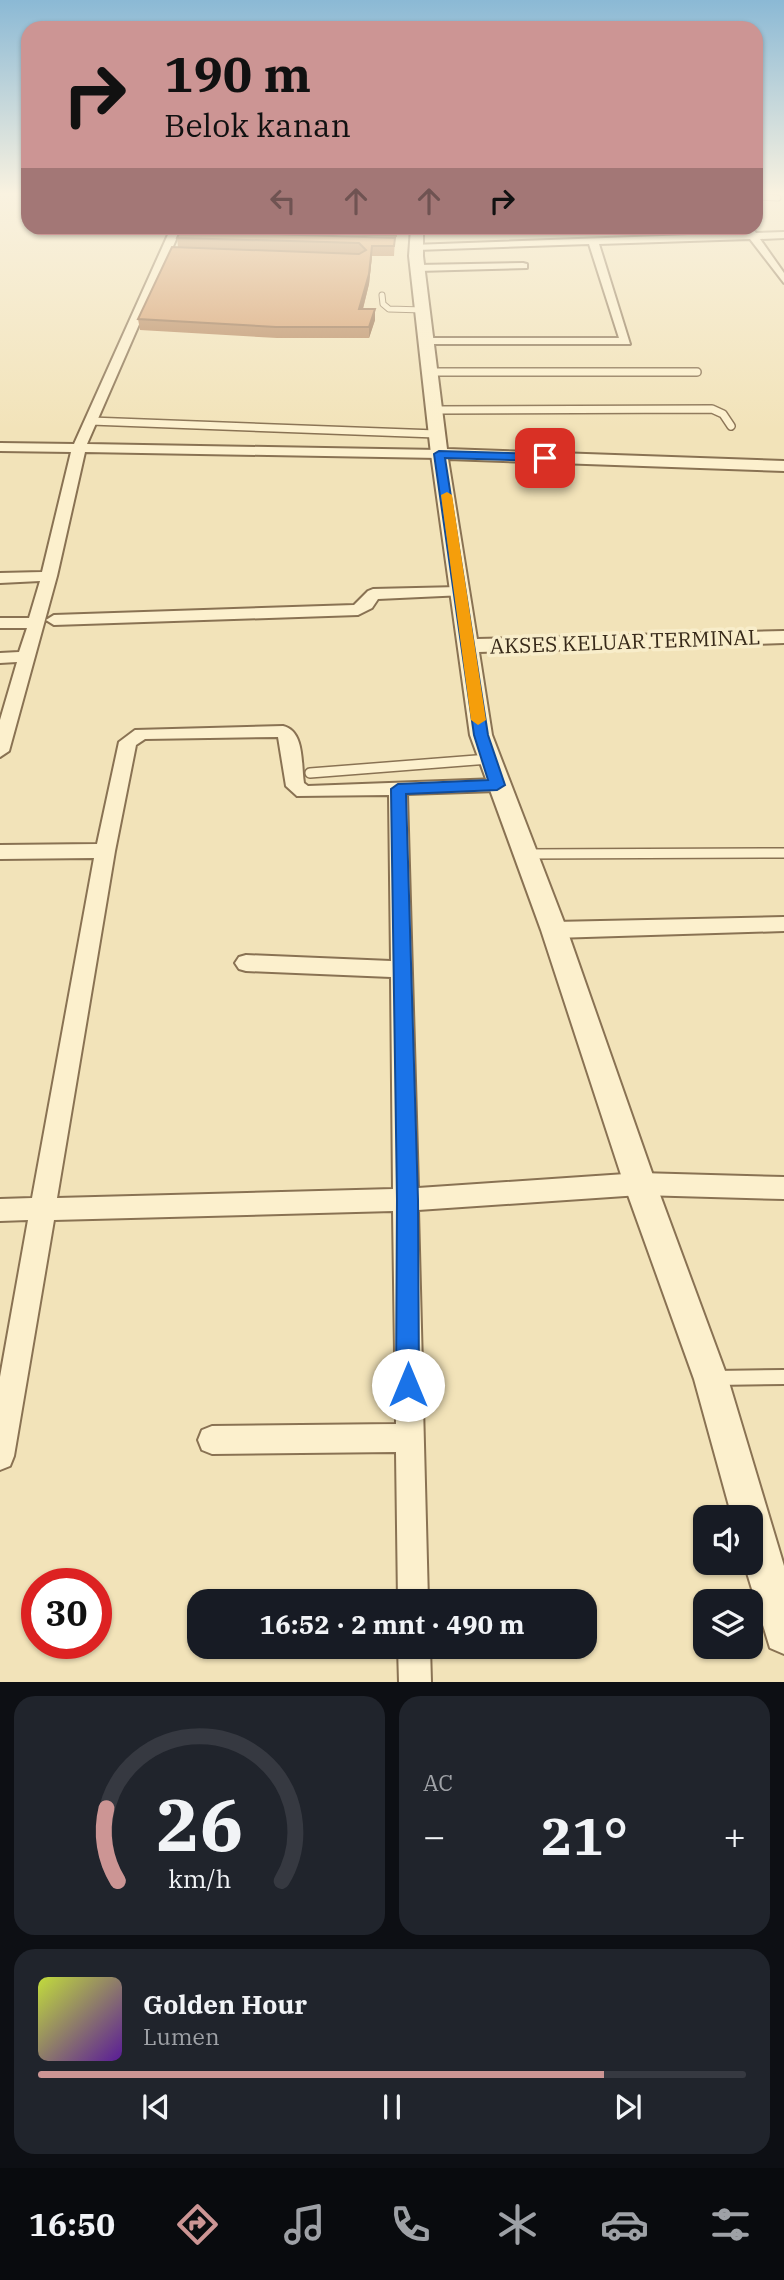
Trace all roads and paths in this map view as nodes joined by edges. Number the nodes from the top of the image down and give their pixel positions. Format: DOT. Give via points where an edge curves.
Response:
graph roads {
  1 [pos="156,273"];
  2 [pos="419,273"];
  3 [pos="603,273"];
  4 [pos="383,295"];
  5 [pos="423,310"];
  6 [pos="426,341"];
  7 [pos="429,372"];
  8 [pos="697,372"];
  9 [pos="434,410"];
  10 [pos="91,421"];
  11 [pos="731,426"];
  12 [pos="436,435"];
  13 [pos="0,447"];
  14 [pos="79,448"];
  15 [pos="439,454"];
  16 [pos="784,466"];
  17 [pos="49,576"];
  18 [pos="0,578"];
  19 [pos="459,592"];
  20 [pos="54,620"];
  21 [pos="36,623"];
  22 [pos="0,624"];
  23 [pos="784,637"];
  24 [pos="466,646"];
  25 [pos="26,657"];
  26 [pos="0,658"];
  27 [pos="0,751"];
  28 [pos="493,772"];
  29 [pos="310,773"];
  30 [pos="398,789"];
  31 [pos="104,851"];
  32 [pos="0,852"];
  33 [pos="784,853"];
  34 [pos="524,854"];
  35 [pos="784,924"];
  36 [pos="554,930"];
  37 [pos="246,963"];
  38 [pos="403,969"];
  39 [pos="640,1184"];
  40 [pos="784,1188"];
  41 [pos="407,1200"];
  42 [pos="0,1210"];
  43 [pos="44,1210"];
  44 [pos="784,1377"];
  45 [pos="710,1378"];
  46 [pos="408,1438"];
  47 [pos="212,1440"];
  48 [pos="0,1456"];
  49 [pos="747,1505"];
  50 [pos="763,1560"];
  51 [pos="413,1589"];
  52 [pos="784,1634"];
  53 [pos="414,1659"];
  54 [pos="415,1682"];
  1 -- 10 [label="street"];
  2 -- 5 [label="street"];
  3 -- 6 [label="street" via="626,342"];
  4 -- 5 [label="lane" via="383,304 389,309"];
  5 -- 6 [label="street"];
  6 -- 7 [label="street"];
  7 -- 8 [label="lane"];
  7 -- 9 [label="street"];
  9 -- 11 [label="lane" via="712,409 723,414"];
  9 -- 12 [label="street"];
  10 -- 12 [label="lane"];
  10 -- 14 [label="street"];
  12 -- 15 [label="street"];
  13 -- 14 [label="street"];
  14 -- 15 [label="street"];
  14 -- 17 [label="street"];
  15 -- 16 [label="street"];
  15 -- 19 [label="street"];
  17 -- 18 [label="street"];
  17 -- 21 [label="street"];
  19 -- 20 [label="street" via="373,594 358,610"];
  19 -- 24 [label="street"];
  21 -- 22 [label="street"];
  21 -- 25 [label="street"];
  23 -- 24 [label="street, AKSES KELUAR TERMINAL"];
  24 -- 28 [label="street" via="481,735"];
  25 -- 26 [label="street"];
  25 -- 27 [label="street"];
  28 -- 29 [label="lane"];
  28 -- 30 [label="street"];
  28 -- 34 [label="street"];
  30 -- 31 [label="street" via="298,790 289,737 283,731 141,734 128,742"];
  30 -- 38 [label="street"];
  31 -- 32 [label="street"];
  31 -- 43 [label="street"];
  33 -- 34 [label="lane"];
  34 -- 36 [label="street"];
  35 -- 36 [label="street"];
  36 -- 39 [label="street"];
  37 -- 38 [label="street"];
  38 -- 41 [label="street"];
  39 -- 40 [label="street"];
  39 -- 41 [label="street"];
  39 -- 45 [label="street"];
  41 -- 43 [label="street"];
  41 -- 46 [label="street"];
  42 -- 43 [label="street"];
  43 -- 48 [label="street"];
  44 -- 45 [label="lane"];
  45 -- 49 [label="street"];
  46 -- 47 [label="street"];
  46 -- 51 [label="street"];
  50 -- 52 [label="street"];
  53 -- 54 [label="street"];
}
